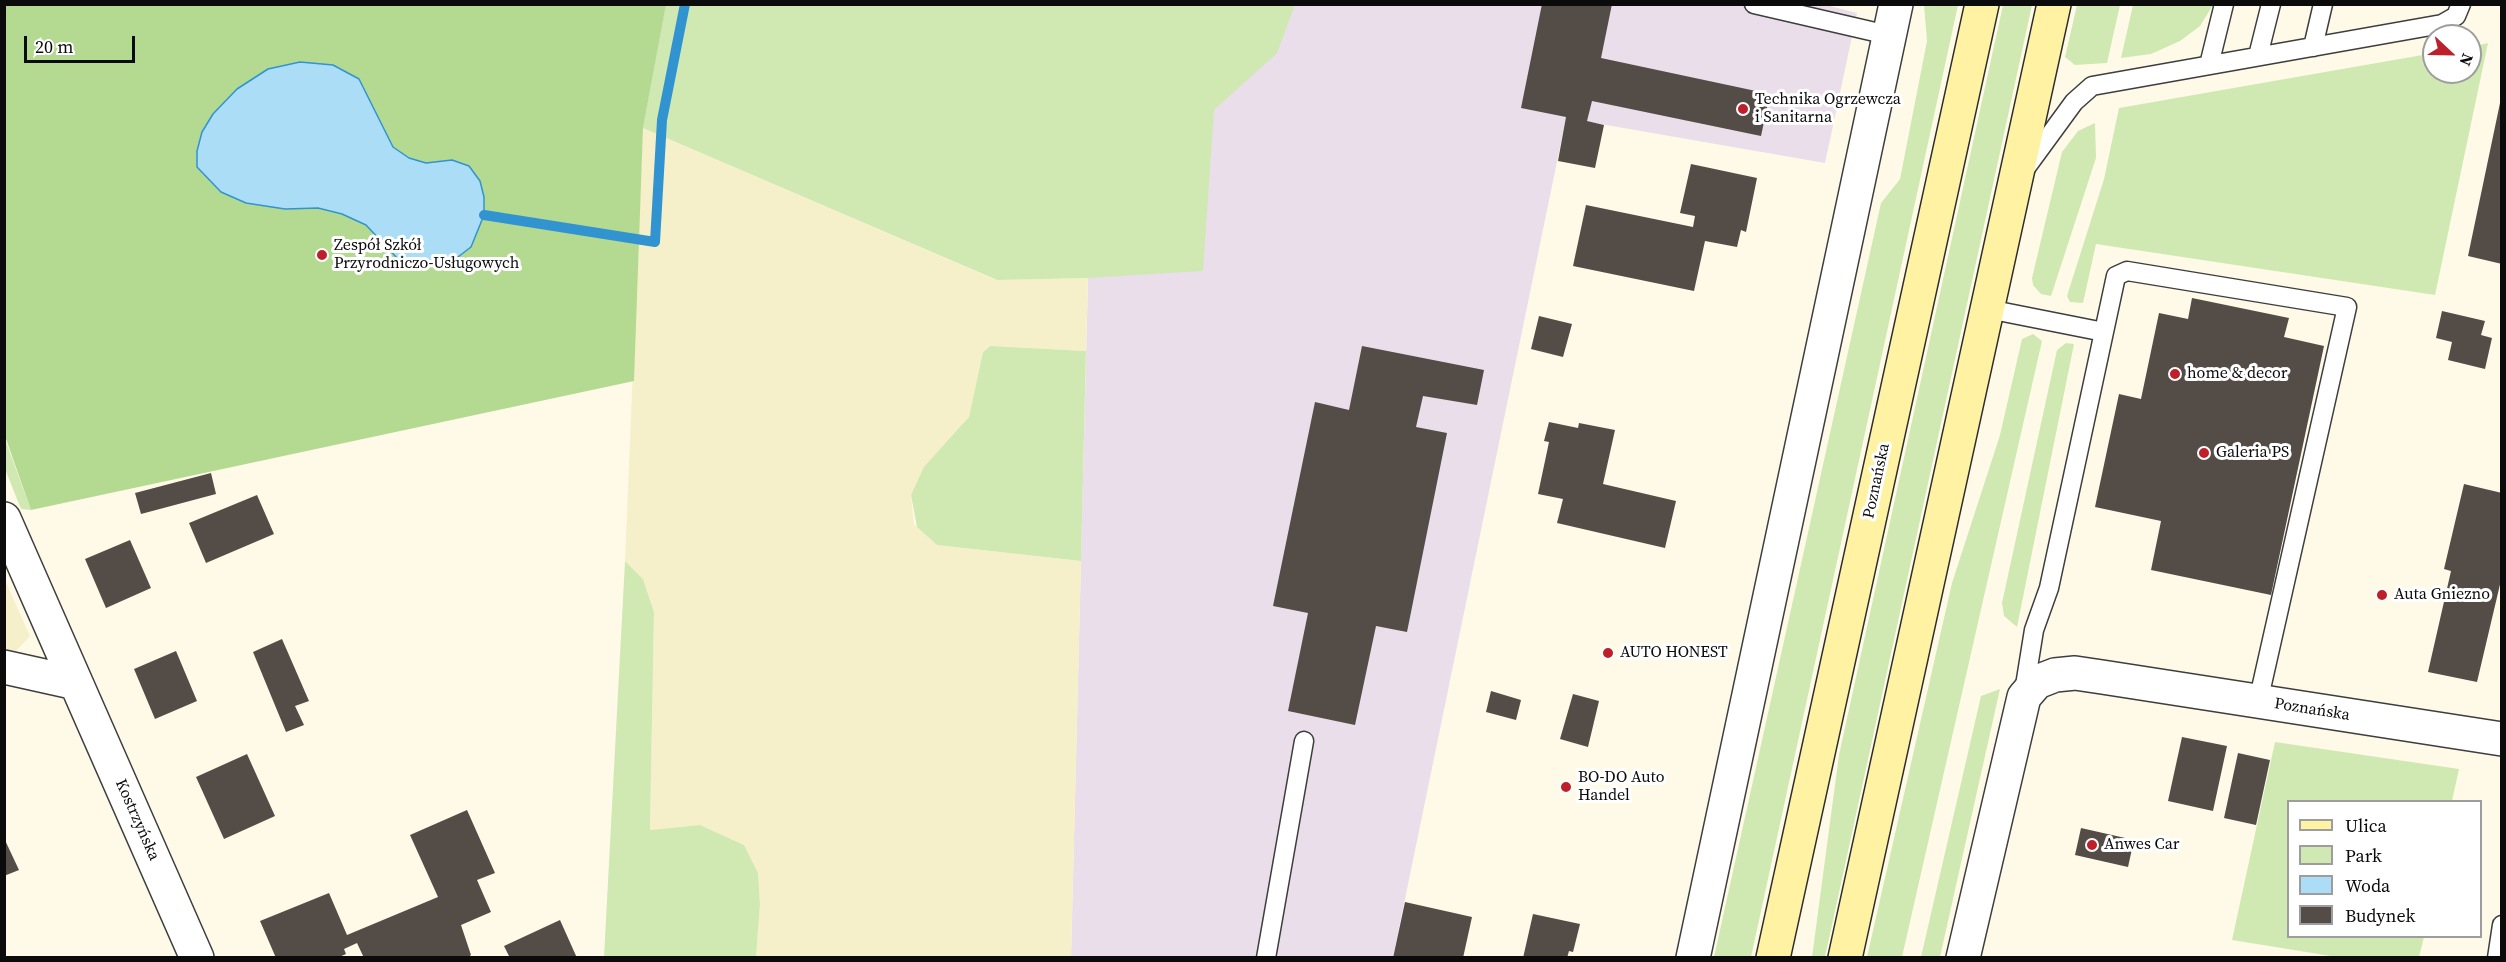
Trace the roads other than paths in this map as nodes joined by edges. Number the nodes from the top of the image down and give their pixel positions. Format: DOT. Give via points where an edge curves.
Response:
graph roads {
  1 [pos="1754,4"];
  2 [pos="1982,4"];
  3 [pos="2054,4"];
  4 [pos="2224,4"];
  5 [pos="2271,4"];
  6 [pos="2323,4"];
  7 [pos="2461,4"];
  8 [pos="1892,20"];
  9 [pos="2313,47"];
  10 [pos="2258,56"];
  11 [pos="2209,65"];
  12 [pos="2015,182"];
  13 [pos="1988,309"];
  14 [pos="2104,332"];
  15 [pos="4,519"];
  16 [pos="4,667"];
  17 [pos="76,683"];
  18 [pos="2024,697"];
  19 [pos="2258,702"];
  20 [pos="2502,739"];
  21 [pos="1304,741"];
  22 [pos="2502,925"];
  23 [pos="197,957"];
  24 [pos="1266,957"];
  25 [pos="1693,957"];
  26 [pos="1773,957"];
  27 [pos="1845,957"];
  28 [pos="1963,957"];
  29 [pos="2497,957"];
  1 -- 8 [label="lane"];
  2 -- 26 [label="main road, Poznańska"];
  3 -- 12 [label="main road"];
  4 -- 11 [label="lane"];
  5 -- 10 [label="lane"];
  6 -- 9 [label="lane"];
  7 -- 9 [label="lane" via="2456,16 2442,24"];
  8 -- 25 [label="street"];
  9 -- 10 [label="lane"];
  10 -- 11 [label="lane"];
  11 -- 12 [label="lane" via="2091,86 2074,102"];
  12 -- 13 [label="main road"];
  13 -- 14 [label="lane"];
  13 -- 27 [label="main road"];
  14 -- 18 [label="lane" via="2049,588 2034,630"];
  14 -- 19 [label="lane" via="2116,276 2127,271 2347,308"];
  15 -- 17 [label="street, Kostrzyńska"];
  16 -- 17 [label="street"];
  17 -- 23 [label="street, Kostrzyńska"];
  18 -- 19 [label="street, Poznańska" via="2037,682 2075,673"];
  18 -- 28 [label="street"];
  19 -- 20 [label="street, Poznańska"];
  21 -- 24 [label="lane"];
  22 -- 29 [label="lane"];
}
